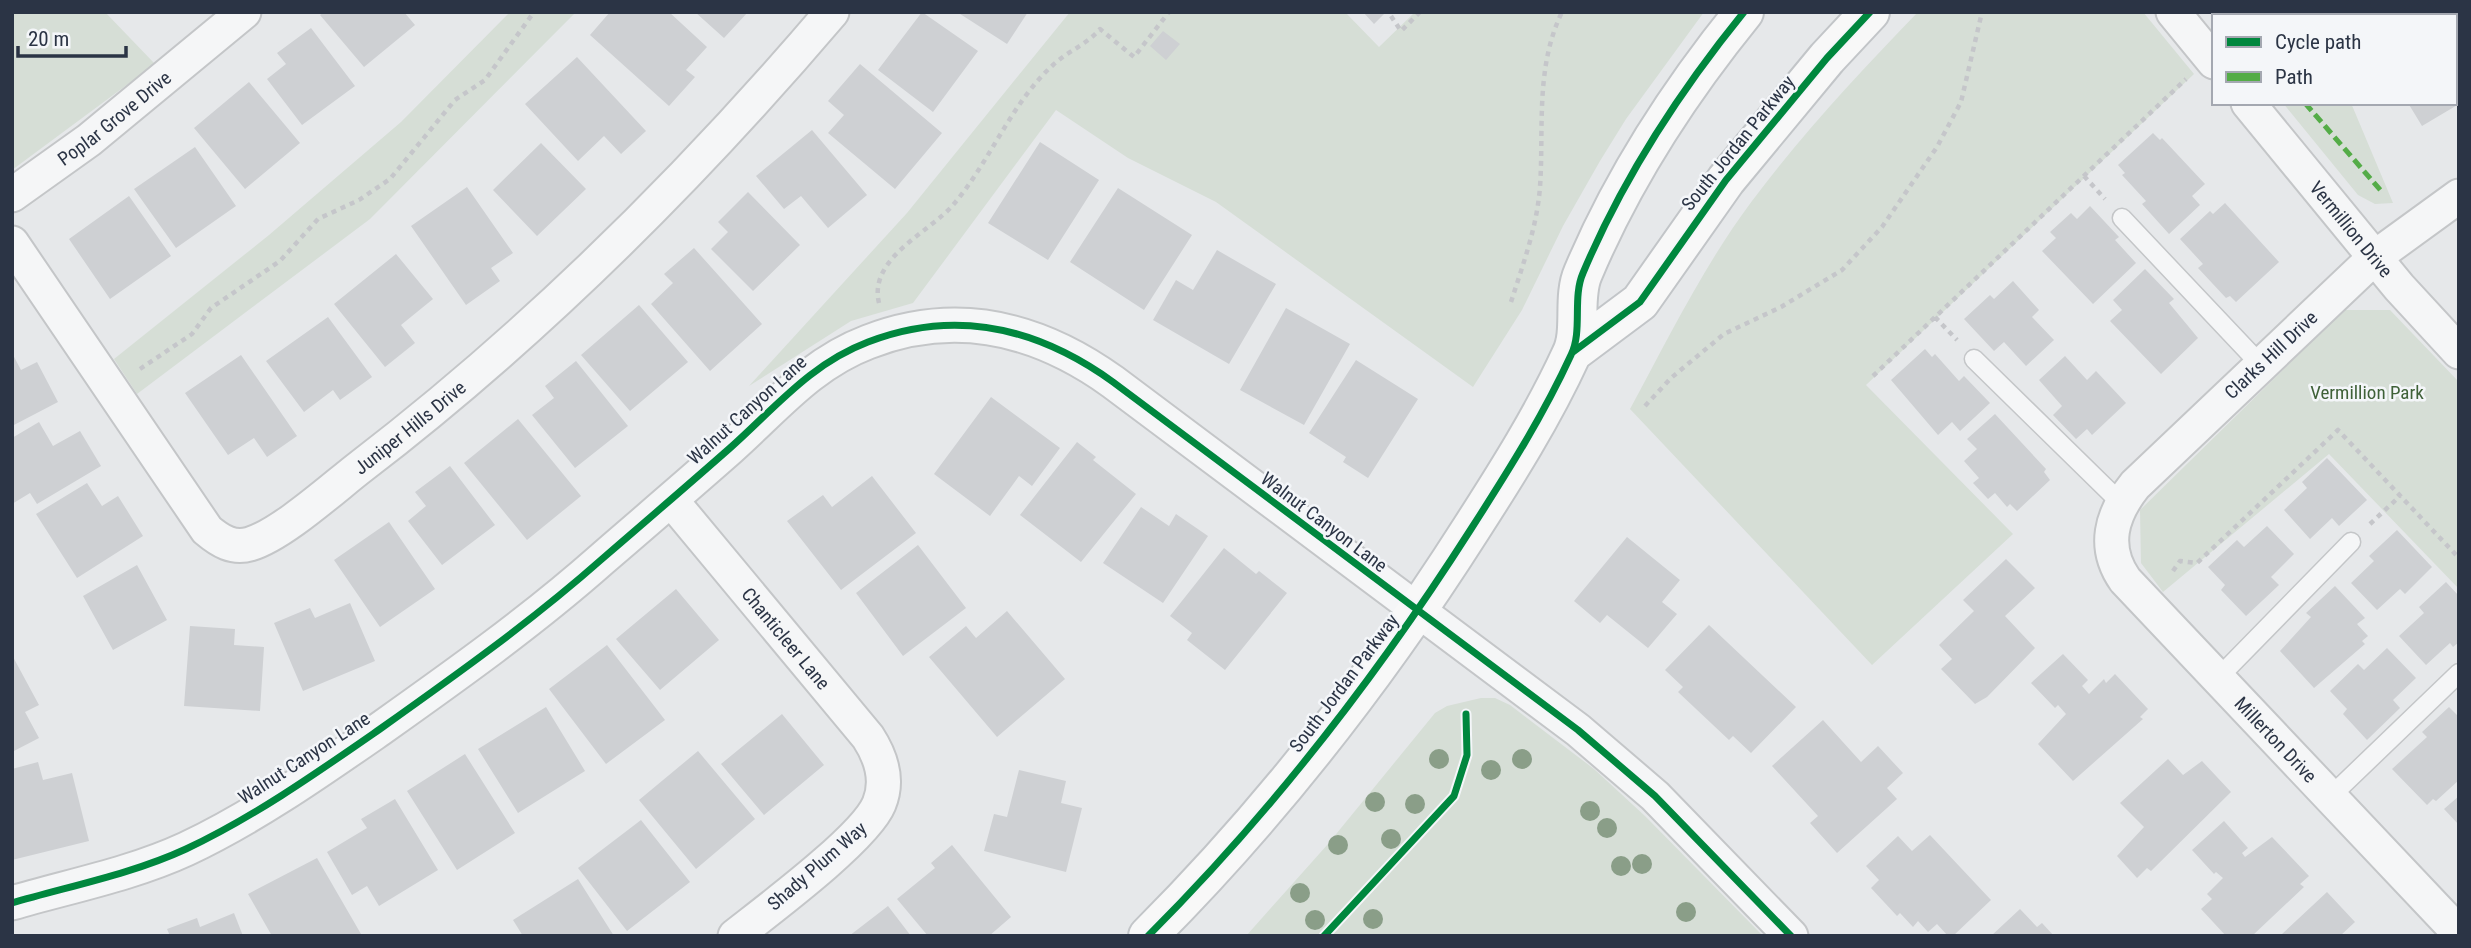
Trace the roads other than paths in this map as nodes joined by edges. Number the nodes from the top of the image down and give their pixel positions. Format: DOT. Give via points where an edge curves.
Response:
graph roads {
  1 [pos="244,12"];
  2 [pos="832,12"];
  3 [pos="1744,12"];
  4 [pos="1870,12"];
  5 [pos="2173,12"];
  6 [pos="2211,59"];
  7 [pos="2250,105"];
  8 [pos="12,195"];
  9 [pos="2459,196"];
  10 [pos="2122,218"];
  11 [pos="12,243"];
  12 [pos="2375,257"];
  13 [pos="1573,352"];
  14 [pos="2459,352"];
  15 [pos="1974,359"];
  16 [pos="2260,364"];
  17 [pos="671,500"];
  18 [pos="2122,505"];
  19 [pos="2110,537"];
  20 [pos="2351,542"];
  21 [pos="1419,612"];
  22 [pos="2459,673"];
  23 [pos="2218,678"];
  24 [pos="884,785"];
  25 [pos="2330,797"];
  26 [pos="12,903"];
  27 [pos="2454,918"];
  28 [pos="735,936"];
  29 [pos="1149,936"];
  30 [pos="1791,936"];
  1 -- 8 [label="street, Poplar Grove Drive" via="154,89"];
  2 -- 11 [label="street, Juniper Hills Drive" via="683,180 516,340 315,502 248,544 233,545 207,530"];
  3 -- 13 [label="main road, South Jordan Parkway" via="1668,113 1607,222 1581,276"];
  4 -- 13 [label="main road, South Jordan Parkway" via="1726,180 1640,302"];
  5 -- 6 [label="street"];
  7 -- 12 [label="street, Vermillion Drive"];
  9 -- 12 [label="street, Clarks Hill Drive"];
  10 -- 16 [label="lane"];
  12 -- 14 [label="street, Vermillion Drive"];
  12 -- 16 [label="street, Clarks Hill Drive"];
  13 -- 21 [label="main road, South Jordan Parkway" via="1512,465"];
  15 -- 18 [label="lane"];
  16 -- 18 [label="street, Clarks Hill Drive" via="2136,485"];
  17 -- 21 [label="street, Walnut Canyon Lane" via="806,375 836,356 916,328 1000,329 1031,336 1087,364"];
  17 -- 24 [label="street, Chanticleer Lane" via="869,737 878,752"];
  17 -- 26 [label="street, Walnut Canyon Lane" via="503,640 314,774 185,850"];
  18 -- 19 [label="street, Clarks Hill Drive"];
  19 -- 23 [label="street, Millerton Drive" via="2114,560 2125,580"];
  20 -- 23 [label="lane"];
  21 -- 29 [label="main road, South Jordan Parkway" via="1274,798"];
  21 -- 30 [label="street, Walnut Canyon Lane" via="1578,730 1645,788"];
  22 -- 25 [label="lane"];
  23 -- 25 [label="street, Millerton Drive"];
  24 -- 28 [label="street, Shady Plum Way" via="880,802 861,831"];
  25 -- 27 [label="street, Millerton Drive"];
}
